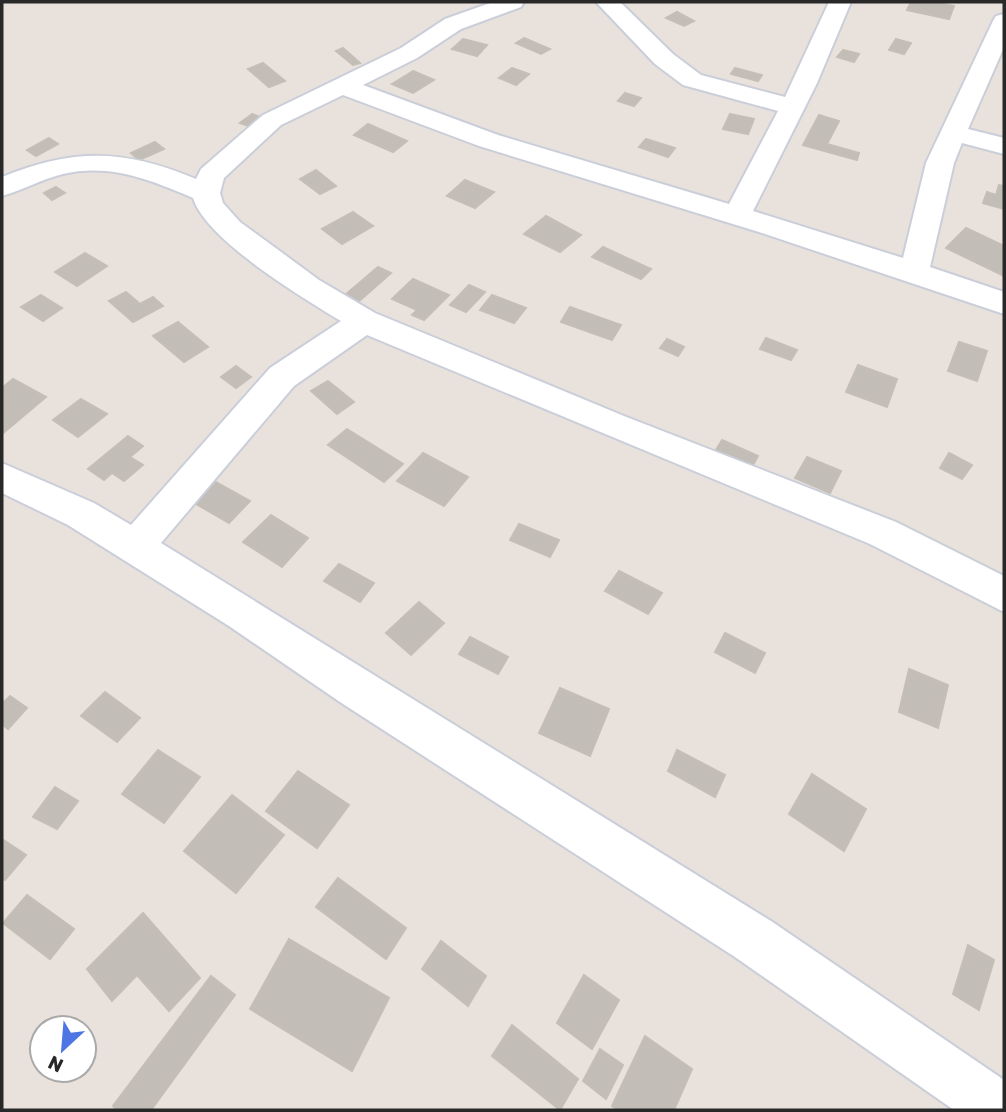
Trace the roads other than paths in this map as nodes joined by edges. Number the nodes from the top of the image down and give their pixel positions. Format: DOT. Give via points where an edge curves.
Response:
graph roads {
  1 [pos="513,2"];
  2 [pos="607,2"];
  3 [pos="840,2"];
  4 [pos="1000,12"];
  5 [pos="1004,68"];
  6 [pos="977,77"];
  7 [pos="343,86"];
  8 [pos="793,107"];
  9 [pos="951,133"];
  10 [pos="1004,146"];
  11 [pos="2,187"];
  12 [pos="206,192"];
  13 [pos="737,215"];
  14 [pos="914,273"];
  15 [pos="1004,303"];
  16 [pos="364,321"];
  17 [pos="2,477"];
  18 [pos="136,546"];
  19 [pos="1004,595"];
  20 [pos="1000,1110"];
  1 -- 7 [label="street" via="453,24"];
  2 -- 8 [label="street" via="692,80"];
  3 -- 8 [label="street"];
  4 -- 6 [label="street"];
  5 -- 6 [label="street"];
  6 -- 9 [label="street"];
  7 -- 12 [label="street" via="291,108 265,125 211,175"];
  7 -- 13 [label="street" via="410,115"];
  8 -- 13 [label="street"];
  9 -- 10 [label="street"];
  9 -- 14 [label="street"];
  11 -- 12 [label="street" via="77,161 148,168"];
  12 -- 16 [label="street" via="210,206 230,229 308,287"];
  13 -- 14 [label="street"];
  14 -- 15 [label="street"];
  16 -- 18 [label="street" via="282,377"];
  16 -- 19 [label="street" via="883,533"];
  17 -- 18 [label="street"];
  18 -- 20 [label="street" via="753,939"];
}
